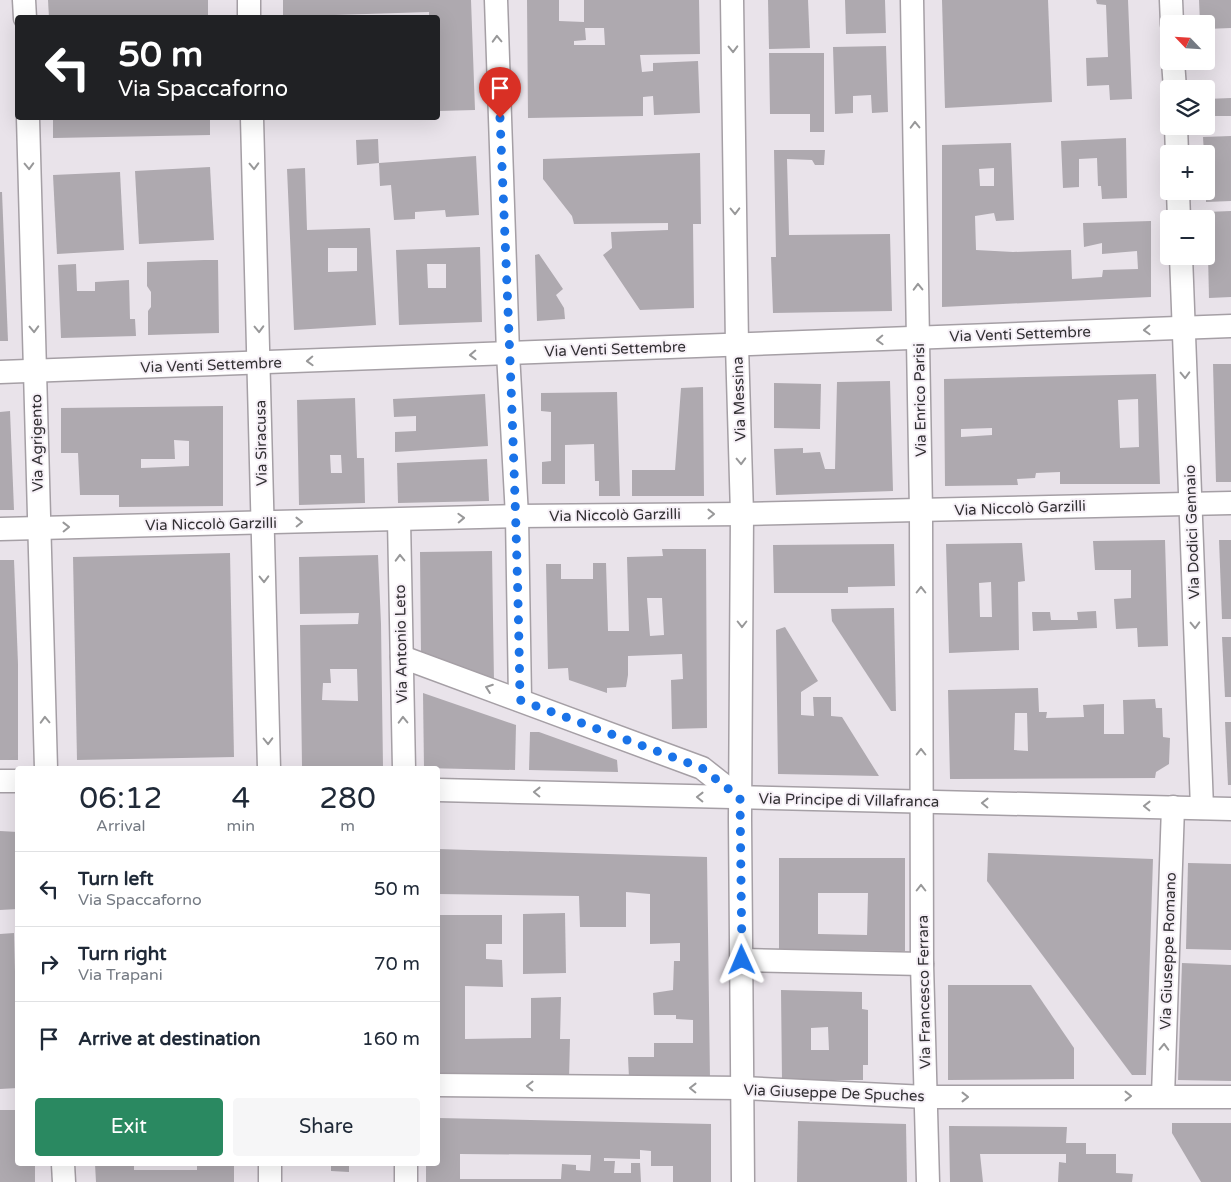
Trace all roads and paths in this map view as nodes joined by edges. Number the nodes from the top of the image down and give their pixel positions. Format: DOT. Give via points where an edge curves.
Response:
graph roads {
  1 [pos="24,0"];
  2 [pos="249,0"];
  3 [pos="496,0"];
  4 [pos="732,0"];
  5 [pos="912,0"];
  6 [pos="1171,0"];
  7 [pos="25,15"];
  8 [pos="250,15"];
  9 [pos="1172,15"];
  10 [pos="28,120"];
  11 [pos="252,120"];
  12 [pos="1181,265"];
  13 [pos="1231,326"];
  14 [pos="1184,328"];
  15 [pos="919,338"];
  16 [pos="737,345"];
  17 [pos="508,353"];
  18 [pos="260,363"];
  19 [pos="35,371"];
  20 [pos="0,372"];
  21 [pos="1190,503"];
  22 [pos="1231,503"];
  23 [pos="921,511"];
  24 [pos="742,514"];
  25 [pos="516,516"];
  26 [pos="399,520"];
  27 [pos="263,523"];
  28 [pos="39,528"];
  29 [pos="0,529"];
  30 [pos="402,657"];
  31 [pos="520,700"];
  32 [pos="46,766"];
  33 [pos="269,766"];
  34 [pos="404,766"];
  35 [pos="0,781"];
  36 [pos="15,781"];
  37 [pos="440,790"];
  38 [pos="740,798"];
  39 [pos="921,801"];
  40 [pos="1173,807"];
  41 [pos="1202,808"];
  42 [pos="1231,808"];
  43 [pos="742,960"];
  44 [pos="922,964"];
  45 [pos="440,1085"];
  46 [pos="742,1088"];
  47 [pos="1163,1096"];
  48 [pos="926,1097"];
  49 [pos="1231,1097"];
  50 [pos="64,1166"];
  51 [pos="270,1166"];
  52 [pos="406,1166"];
  53 [pos="64,1182"];
  54 [pos="270,1182"];
  55 [pos="406,1182"];
  56 [pos="743,1182"];
  57 [pos="928,1182"];
  1 -- 7 [label="street"];
  2 -- 8 [label="street"];
  17 -- 3 [label="street, one-way"];
  4 -- 16 [label="street, Via Messina, one-way"];
  15 -- 5 [label="street, Via Enrico Parisi, one-way"];
  6 -- 9 [label="street"];
  10 -- 19 [label="street, Via Agrigento, one-way"];
  11 -- 18 [label="street, Via Siracusa, one-way"];
  12 -- 14 [label="street, Via Dodici Gennaio"];
  13 -- 14 [label="street, Via Venti Settembre"];
  14 -- 15 [label="street, Via Venti Settembre, one-way"];
  14 -- 21 [label="street, Via Dodici Gennaio, one-way"];
  15 -- 16 [label="street, Via Venti Settembre, one-way"];
  15 -- 23 [label="street, Via Enrico Parisi"];
  16 -- 17 [label="street, Via Venti Settembre"];
  16 -- 24 [label="street, Via Messina, one-way"];
  17 -- 18 [label="street, Via Venti Settembre, one-way"];
  17 -- 25 [label="street"];
  18 -- 19 [label="street, Via Venti Settembre"];
  18 -- 27 [label="street, Via Siracusa"];
  19 -- 20 [label="street, Via Venti Settembre"];
  19 -- 28 [label="street, Via Agrigento"];
  21 -- 22 [label="street, Via Niccolò Garzilli"];
  21 -- 23 [label="street, Via Niccolò Garzilli"];
  21 -- 41 [label="street, Via Dodici Gennaio, one-way"];
  23 -- 24 [label="street, Via Niccolò Garzilli"];
  39 -- 23 [label="street, Via Enrico Parisi, one-way"];
  25 -- 24 [label="street, Via Niccolò Garzilli, one-way"];
  24 -- 38 [label="street, Via Messina, one-way"];
  26 -- 25 [label="street, Via Niccolò Garzilli, one-way"];
  25 -- 31 [label="street"];
  27 -- 26 [label="street, Via Niccolò Garzilli, one-way"];
  30 -- 26 [label="street, Via Antonio Leto, one-way"];
  28 -- 27 [label="street, Via Niccolò Garzilli, one-way"];
  27 -- 33 [label="street, Via Siracusa, one-way"];
  28 -- 29 [label="street, Via Niccolò Garzilli"];
  32 -- 28 [label="street, Via Agrigento, one-way"];
  31 -- 30 [label="street, one-way"];
  34 -- 30 [label="street, Via Antonio Leto, one-way"];
  31 -- 38 [label="street" via="702,768"];
  35 -- 36 [label="street"];
  38 -- 37 [label="street, Via Principe di Villafranca, one-way"];
  38 -- 39 [label="street, Via Principe di Villafranca"];
  38 -- 43 [label="street, Via Messina"];
  40 -- 39 [label="street, Via Principe di Villafranca, one-way"];
  44 -- 39 [label="street, Via Francesco Ferrara, one-way"];
  40 -- 41 [label="street, Via Principe di Villafranca"];
  47 -- 40 [label="street, Via Giuseppe Romano, one-way"];
  41 -- 42 [label="street, Via Principe di Villafranca"];
  43 -- 44 [label="street"];
  43 -- 46 [label="street, Via Messina"];
  44 -- 48 [label="street, Via Francesco Ferrara"];
  46 -- 45 [label="street, Via Giuseppe De Spuches, one-way"];
  46 -- 48 [label="street, Via Giuseppe De Spuches"];
  46 -- 56 [label="street, Via Messina"];
  48 -- 47 [label="street, Via Giuseppe De Spuches, one-way"];
  47 -- 49 [label="street, Via Giuseppe De Spuches"];
  48 -- 57 [label="street, Via Francesco Ferrara"];
  50 -- 53 [label="street"];
  51 -- 54 [label="street"];
  52 -- 55 [label="street"];
}
